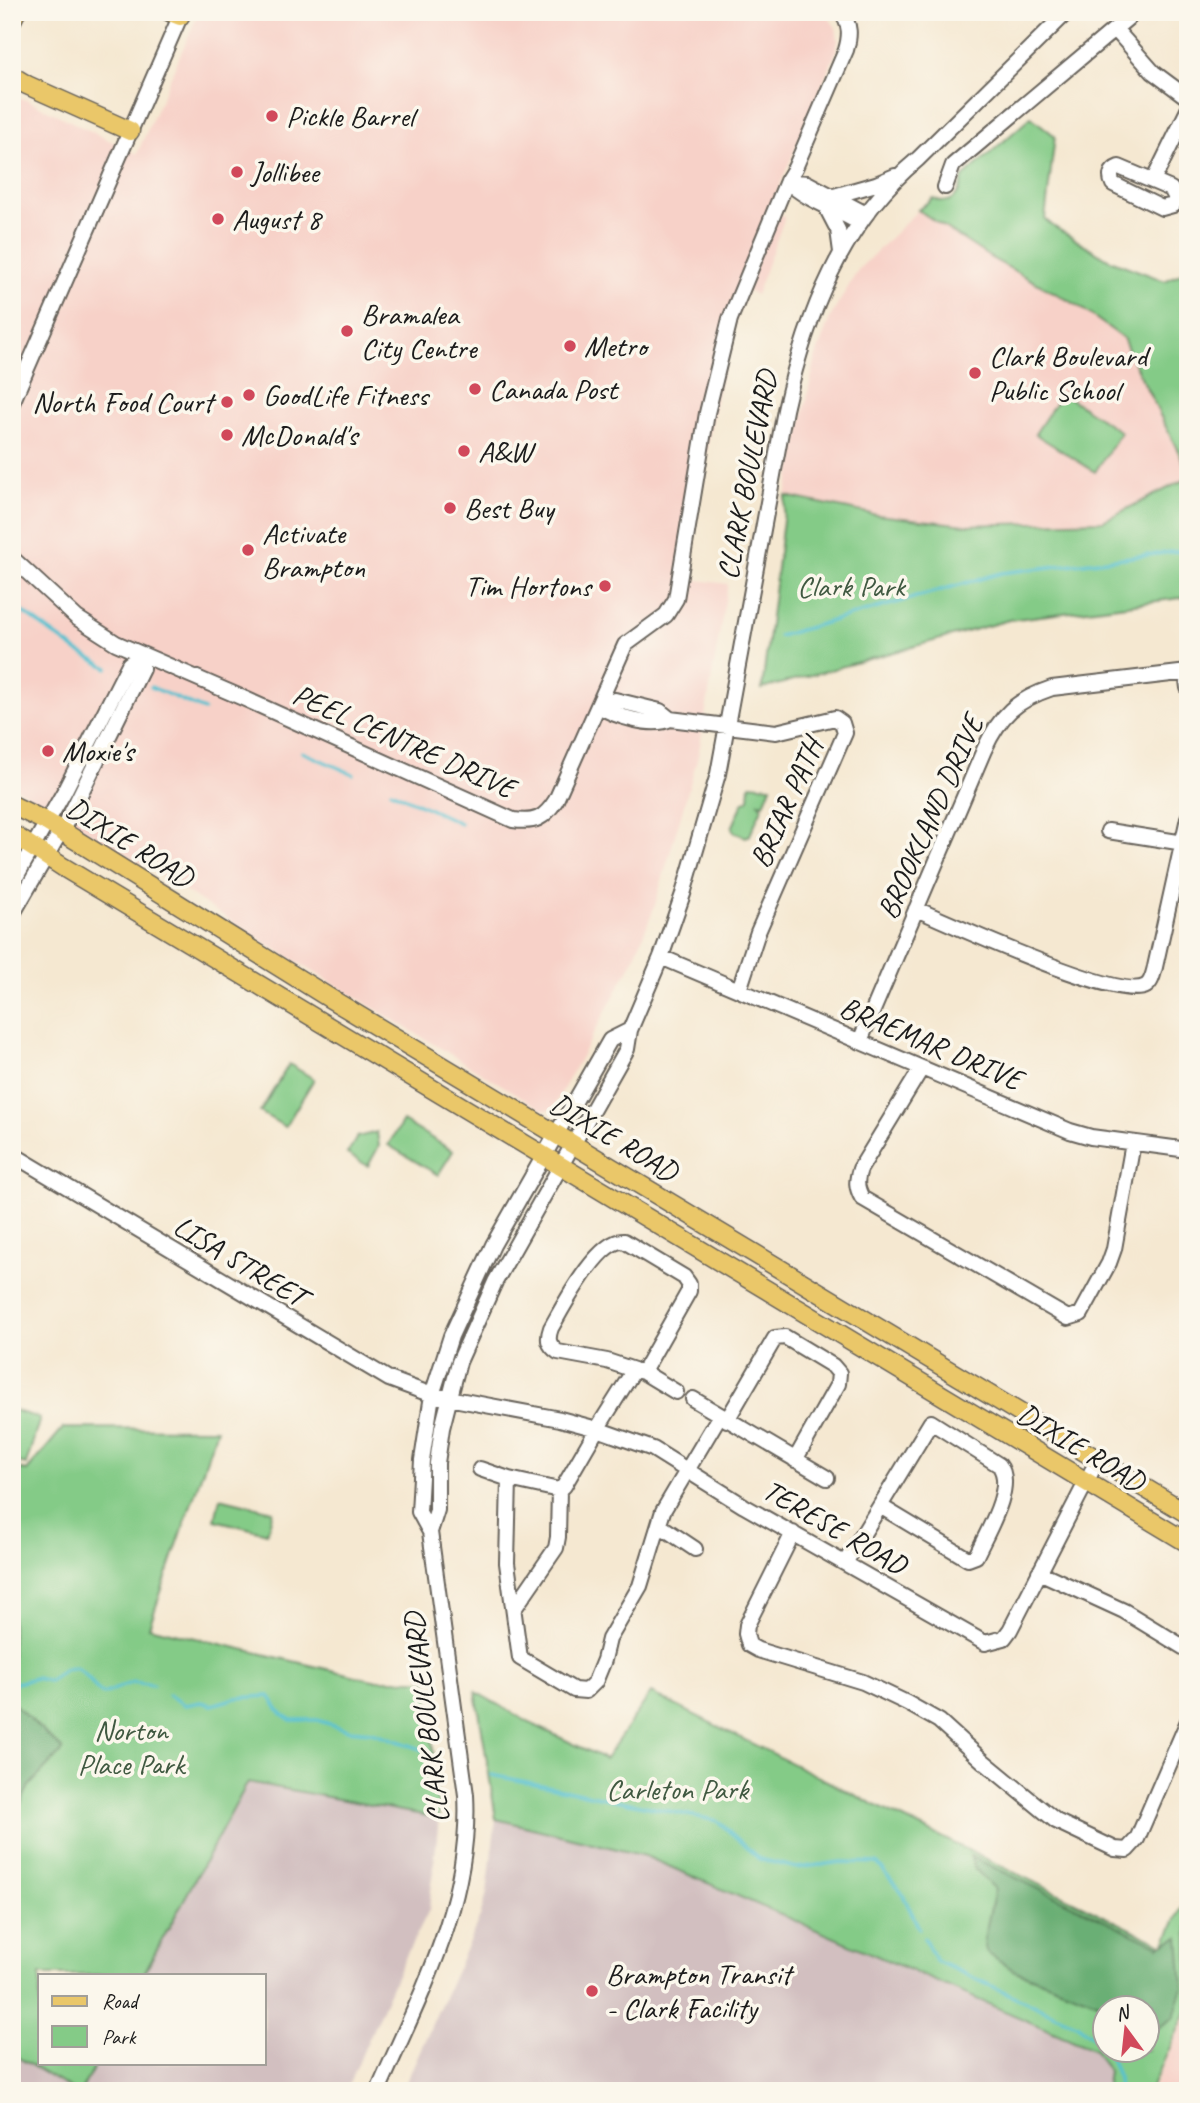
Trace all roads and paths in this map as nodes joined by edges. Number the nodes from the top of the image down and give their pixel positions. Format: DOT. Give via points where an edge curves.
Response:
graph roads {
  1 [pos="16,12"];
  2 [pos="841,12"];
  3 [pos="1067,12"];
  4 [pos="1135,12"];
  5 [pos="178,14"];
  6 [pos="12,20"];
  7 [pos="1115,29"];
  8 [pos="12,76"];
  9 [pos="12,92"];
  10 [pos="1188,98"];
  11 [pos="1188,110"];
  12 [pos="128,136"];
  13 [pos="900,174"];
  14 [pos="787,181"];
  15 [pos="1153,181"];
  16 [pos="945,187"];
  17 [pos="830,200"];
  18 [pos="862,219"];
  19 [pos="841,252"];
  20 [pos="12,403"];
  21 [pos="12,558"];
  22 [pos="142,655"];
  23 [pos="1187,672"];
  24 [pos="1188,688"];
  25 [pos="599,706"];
  26 [pos="727,728"];
  27 [pos="12,805"];
  28 [pos="1188,818"];
  29 [pos="53,827"];
  30 [pos="1108,831"];
  31 [pos="12,834"];
  32 [pos="1184,844"];
  33 [pos="38,852"];
  34 [pos="12,884"];
  35 [pos="916,909"];
  36 [pos="12,915"];
  37 [pos="661,957"];
  38 [pos="739,990"];
  39 [pos="630,1030"];
  40 [pos="860,1041"];
  41 [pos="921,1069"];
  42 [pos="556,1134"];
  43 [pos="1133,1143"];
  44 [pos="572,1144"];
  45 [pos="1188,1150"];
  46 [pos="12,1154"];
  47 [pos="544,1156"];
  48 [pos="560,1166"];
  49 [pos="638,1371"];
  50 [pos="676,1392"];
  51 [pos="432,1395"];
  52 [pos="448,1398"];
  53 [pos="693,1399"];
  54 [pos="723,1417"];
  55 [pos="597,1429"];
  56 [pos="795,1460"];
  57 [pos="1097,1461"];
  58 [pos="480,1469"];
  59 [pos="688,1471"];
  60 [pos="827,1478"];
  61 [pos="509,1479"];
  62 [pos="1086,1483"];
  63 [pos="559,1490"];
  64 [pos="880,1506"];
  65 [pos="1188,1514"];
  66 [pos="659,1525"];
  67 [pos="430,1532"];
  68 [pos="793,1532"];
  69 [pos="1188,1543"];
  70 [pos="695,1549"];
  71 [pos="845,1563"];
  72 [pos="1039,1572"];
  73 [pos="514,1609"];
  74 [pos="1188,1650"];
  75 [pos="1188,1721"];
  76 [pos="378,2091"];
  1 -- 6 [label="main road"];
  2 -- 14 [label="street, PEEL CENTRE DRIVE" via="850,34 846,50"];
  3 -- 13 [label="street, CLARK BOULEVARD"];
  4 -- 7 [label="street"];
  5 -- 12 [label="street"];
  7 -- 10 [label="street" via="1153,72"];
  7 -- 16 [label="street" via="953,165"];
  8 -- 12 [label="main road"];
  9 -- 12 [label="main road"];
  11 -- 15 [label="street"];
  12 -- 20 [label="street"];
  13 -- 17 [label="street"];
  13 -- 18 [label="street, CLARK BOULEVARD"];
  14 -- 17 [label="street" via="801,195"];
  14 -- 25 [label="street, PEEL CENTRE DRIVE" via="730,319 707,413 676,599 666,615 625,645"];
  17 -- 18 [label="street" via="841,212"];
  17 -- 19 [label="street"];
  18 -- 19 [label="street, CLARK BOULEVARD"];
  19 -- 26 [label="street, CLARK BOULEVARD" via="810,316 796,358"];
  21 -- 22 [label="street, PEEL CENTRE DRIVE" via="88,626"];
  22 -- 25 [label="street, PEEL CENTRE DRIVE" via="513,820 537,820 549,811"];
  22 -- 29 [label="street" via="142,669"];
  23 -- 24 [label="street"];
  23 -- 35 [label="street, BROOKLAND DRIVE" via="1052,688 1011,708 994,728"];
  25 -- 26 [label="street, BRIAR PATH" via="612,715 661,724 670,719"];
  26 -- 37 [label="street, CLARK BOULEVARD" via="684,894"];
  26 -- 38 [label="street, BRIAR PATH" via="776,732 835,718 845,733 758,932"];
  27 -- 29 [label="main road, DIXIE ROAD"];
  28 -- 32 [label="street"];
  29 -- 33 [label="street"];
  29 -- 42 [label="main road, DIXIE ROAD"];
  30 -- 32 [label="street"];
  31 -- 33 [label="main road, DIXIE ROAD"];
  32 -- 35 [label="street" via="1150,982 1145,987 1084,978"];
  33 -- 34 [label="street"];
  33 -- 36 [label="street"];
  33 -- 47 [label="main road, DIXIE ROAD"];
  35 -- 40 [label="street, BROOKLAND DRIVE"];
  37 -- 38 [label="street, BRAEMAR DRIVE"];
  37 -- 39 [label="street, CLARK BOULEVARD"];
  38 -- 40 [label="street, BRAEMAR DRIVE"];
  39 -- 42 [label="street, CLARK BOULEVARD" via="610,1040"];
  39 -- 44 [label="street, CLARK BOULEVARD" via="627,1049"];
  40 -- 41 [label="street, BRAEMAR DRIVE"];
  41 -- 43 [label="street, BRAEMAR DRIVE" via="1070,1131"];
  41 -- 43 [label="street" via="860,1169 857,1189 862,1198 1068,1318 1081,1314 1109,1263"];
  42 -- 44 [label="main road, DIXIE ROAD"];
  42 -- 47 [label="street, CLARK BOULEVARD"];
  43 -- 45 [label="street, BRAEMAR DRIVE"];
  44 -- 48 [label="street, CLARK BOULEVARD"];
  44 -- 57 [label="main road, DIXIE ROAD"];
  46 -- 51 [label="street, LISA STREET" via="379,1373"];
  47 -- 48 [label="main road, DIXIE ROAD"];
  47 -- 51 [label="street, CLARK BOULEVARD" via="451,1335"];
  48 -- 52 [label="street, CLARK BOULEVARD" via="495,1282"];
  48 -- 62 [label="main road, DIXIE ROAD"];
  49 -- 49 [label="street" via="558,1352 548,1336 587,1269 618,1241 689,1284 689,1291"];
  49 -- 50 [label="street"];
  49 -- 55 [label="street"];
  51 -- 52 [label="street, LISA STREET"];
  51 -- 67 [label="street, CLARK BOULEVARD" via="419,1512"];
  52 -- 55 [label="street, TERESE ROAD"];
  52 -- 67 [label="street, CLARK BOULEVARD" via="437,1463 437,1510"];
  53 -- 54 [label="street"];
  54 -- 56 [label="street"];
  54 -- 56 [label="street" via="775,1338 785,1337 839,1373 838,1384"];
  54 -- 59 [label="street"];
  55 -- 59 [label="street, TERESE ROAD" via="653,1449"];
  55 -- 63 [label="street"];
  56 -- 60 [label="street"];
  57 -- 62 [label="street, TERESE ROAD"];
  57 -- 65 [label="main road, DIXIE ROAD"];
  58 -- 61 [label="street"];
  59 -- 66 [label="street"];
  59 -- 68 [label="street, TERESE ROAD"];
  61 -- 63 [label="street"];
  61 -- 73 [label="street" via="506,1563"];
  62 -- 69 [label="main road, DIXIE ROAD"];
  62 -- 72 [label="street, TERESE ROAD"];
  63 -- 73 [label="street" via="556,1548"];
  64 -- 64 [label="street" via="931,1422 1004,1471 1000,1504 976,1556 968,1559"];
  64 -- 71 [label="street"];
  66 -- 70 [label="street"];
  66 -- 73 [label="street" via="640,1586 609,1639 595,1682 586,1691 574,1690 520,1658"];
  67 -- 76 [label="street, CLARK BOULEVARD" via="466,1795 466,1838 440,1949"];
  68 -- 71 [label="street, TERESE ROAD"];
  68 -- 75 [label="street" via="747,1625 749,1645 863,1682 939,1721 1056,1821 1115,1849 1127,1850 1137,1839"];
  71 -- 72 [label="street, TERESE ROAD" via="985,1643 1004,1638"];
  72 -- 74 [label="street" via="1124,1611"];
}
